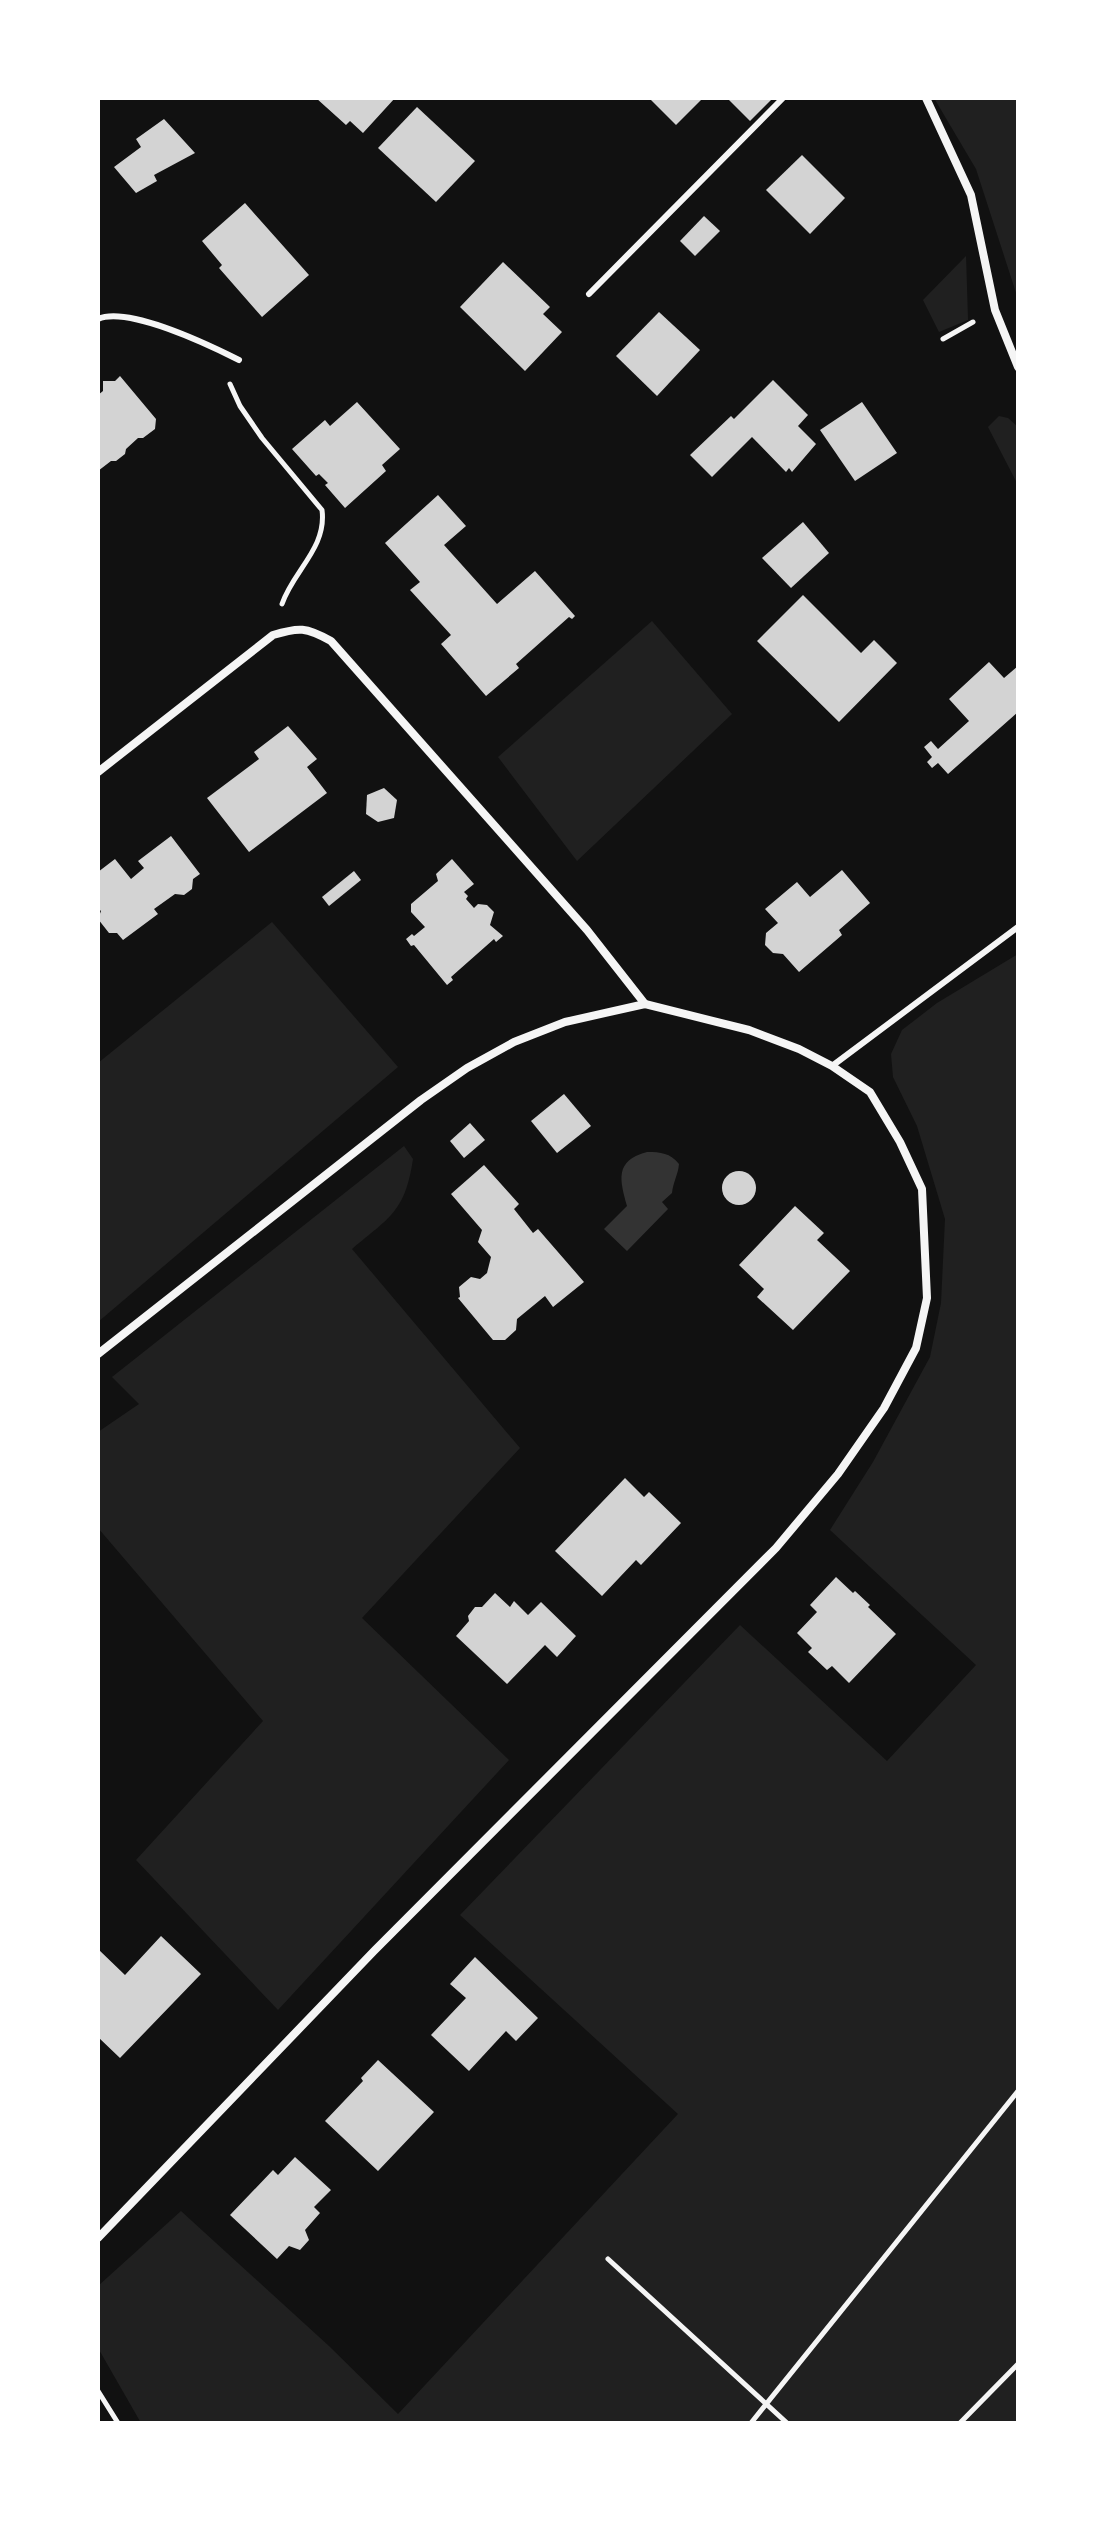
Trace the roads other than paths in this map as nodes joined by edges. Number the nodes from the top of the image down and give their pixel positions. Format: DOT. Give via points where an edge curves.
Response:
graph roads {
  1 [pos="783,98"];
  2 [pos="926,98"];
  3 [pos="589,294"];
  4 [pos="98,319"];
  5 [pos="239,360"];
  6 [pos="1018,367"];
  7 [pos="98,772"];
  8 [pos="1018,927"];
  9 [pos="645,1004"];
  10 [pos="832,1066"];
  11 [pos="98,1354"];
  12 [pos="98,2238"];
  1 -- 3 [label="lane"];
  2 -- 6 [label="street" via="971,195 995,312"];
  4 -- 5 [label="lane" via="138,319"];
  7 -- 9 [label="street" via="273,635 306,629 331,641 587,930"];
  8 -- 10 [label="lane"];
  9 -- 10 [label="street" via="749,1030"];
  9 -- 11 [label="street" via="565,1022 467,1068"];
  10 -- 12 [label="street" via="870,1092 922,1189 927,1298 916,1348 884,1408 776,1548 374,1951"];
}
